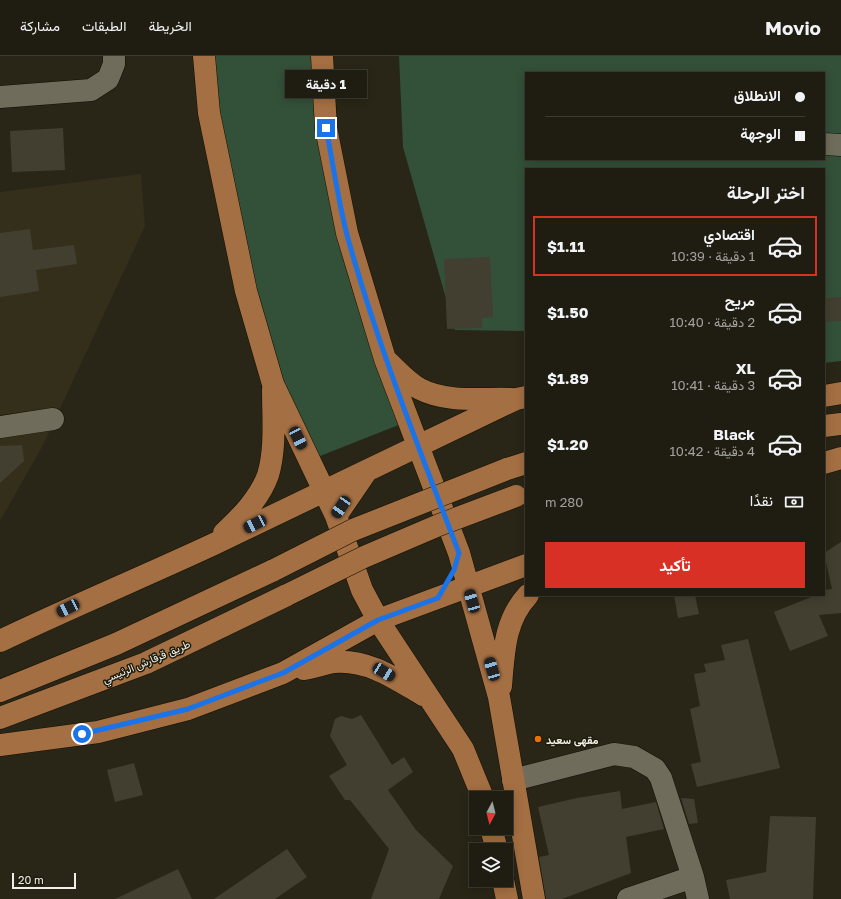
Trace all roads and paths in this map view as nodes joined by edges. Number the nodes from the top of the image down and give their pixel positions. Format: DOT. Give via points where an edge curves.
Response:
graph roads {
  1 [pos="114,56"];
  2 [pos="204,56"];
  3 [pos="322,56"];
  4 [pos="0,97"];
  5 [pos="825,144"];
  6 [pos="841,145"];
  7 [pos="385,359"];
  8 [pos="273,384"];
  9 [pos="521,398"];
  10 [pos="53,419"];
  11 [pos="841,424"];
  12 [pos="825,426"];
  13 [pos="0,427"];
  14 [pos="419,445"];
  15 [pos="841,458"];
  16 [pos="825,462"];
  17 [pos="516,466"];
  18 [pos="370,469"];
  19 [pos="428,470"];
  20 [pos="324,491"];
  21 [pos="521,495"];
  22 [pos="336,516"];
  23 [pos="213,544"];
  24 [pos="459,553"];
  25 [pos="525,565"];
  26 [pos="468,587"];
  27 [pos="362,590"];
  28 [pos="527,596"];
  29 [pos="438,598"];
  30 [pos="411,608"];
  31 [pos="378,620"];
  32 [pos="0,641"];
  33 [pos="283,673"];
  34 [pos="0,691"];
  35 [pos="500,697"];
  36 [pos="427,698"];
  37 [pos="0,718"];
  38 [pos="0,745"];
  39 [pos="513,780"];
  40 [pos="480,791"];
  41 [pos="693,877"];
  42 [pos="504,887"];
  43 [pos="507,899"];
  44 [pos="534,899"];
  45 [pos="628,899"];
  46 [pos="698,899"];
  1 -- 4 [label="street" via="114,64 108,79 91,90"];
  2 -- 8 [label="main road" via="209,113 246,291"];
  3 -- 7 [label="main road" via="326,128 347,233"];
  5 -- 6 [label="street"];
  7 -- 9 [label="main road" via="418,389 432,395 448,398"];
  7 -- 14 [label="main road"];
  8 -- 20 [label="main road"];
  8 -- 23 [label="main road" via="272,444 268,475 244,514"];
  9 -- 14 [label="main road"];
  10 -- 13 [label="street"];
  11 -- 12 [label="main road"];
  14 -- 18 [label="main road"];
  14 -- 19 [label="main road"];
  15 -- 16 [label="main road"];
  17 -- 34 [label="main road, bridge" via="353,530 116,644"];
  18 -- 19 [label="main road" via="394,463"];
  18 -- 20 [label="main road"];
  18 -- 22 [label="main road" via="362,475"];
  19 -- 24 [label="main road"];
  20 -- 22 [label="main road"];
  20 -- 23 [label="main road"];
  21 -- 37 [label="main road, طريق قرقارش الرئيسي, bridge" via="439,525 364,557 146,663"];
  22 -- 27 [label="main road"];
  23 -- 32 [label="main road"];
  24 -- 26 [label="main road"];
  24 -- 29 [label="main road" via="454,570"];
  25 -- 26 [label="main road"];
  26 -- 29 [label="main road"];
  26 -- 35 [label="main road"];
  27 -- 30 [label="main road" via="380,601"];
  27 -- 31 [label="main road"];
  28 -- 35 [label="main road" via="519,605 506,634"];
  29 -- 30 [label="main road"];
  30 -- 31 [label="main road"];
  31 -- 33 [label="main road"];
  31 -- 36 [label="main road"];
  33 -- 36 [label="main road" via="335,662 363,664 384,672"];
  33 -- 38 [label="main road" via="188,709 98,732"];
  35 -- 39 [label="main road"];
  36 -- 40 [label="main road" via="463,749"];
  39 -- 41 [label="street" via="614,754 634,757 646,763 655,769 661,778"];
  39 -- 44 [label="main road"];
  41 -- 45 [label="street"];
  41 -- 46 [label="street"];
  42 -- 43 [label="main road"];
}
